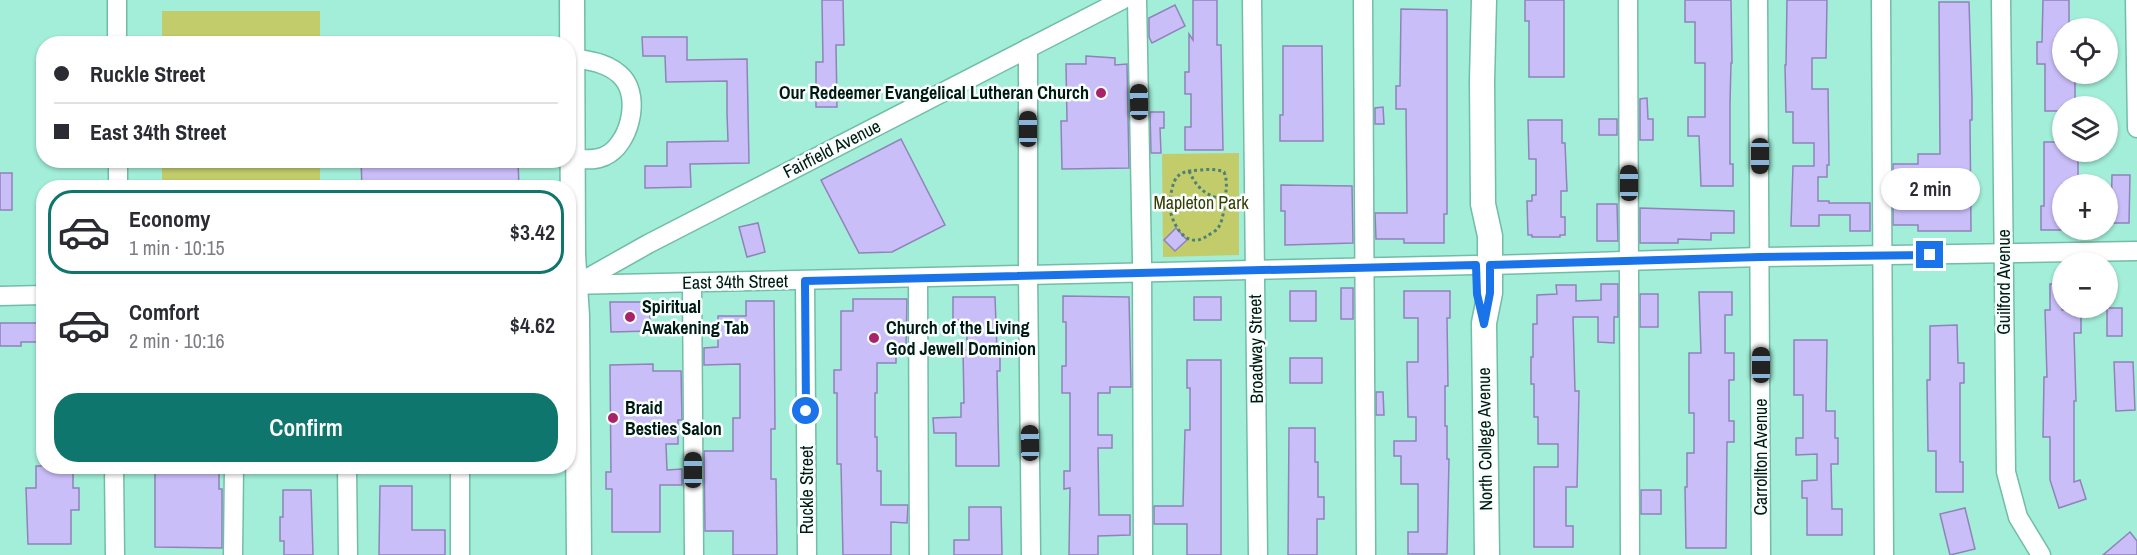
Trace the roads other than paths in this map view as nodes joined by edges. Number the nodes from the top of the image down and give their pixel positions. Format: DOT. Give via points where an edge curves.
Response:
graph roads {
  1 [pos="117,0"];
  2 [pos="572,0"];
  3 [pos="1137,0"];
  4 [pos="1252,0"];
  5 [pos="1363,0"];
  6 [pos="1484,0"];
  7 [pos="1628,0"];
  8 [pos="1758,0"];
  9 [pos="1881,0"];
  10 [pos="2001,0"];
  11 [pos="2135,0"];
  12 [pos="1114,2"];
  13 [pos="117,36"];
  14 [pos="573,36"];
  15 [pos="1028,48"];
  16 [pos="576,59"];
  17 [pos="2137,128"];
  18 [pos="576,159"];
  19 [pos="2137,251"];
  20 [pos="2004,254"];
  21 [pos="1883,256"];
  22 [pos="1760,257"];
  23 [pos="1630,261"];
  24 [pos="1483,265"];
  25 [pos="1365,267"];
  26 [pos="1255,269"];
  27 [pos="1142,272"];
  28 [pos="1028,275"];
  29 [pos="918,278"];
  30 [pos="805,281"];
  31 [pos="576,282"];
  32 [pos="692,283"];
  33 [pos="576,284"];
  34 [pos="36,295"];
  35 [pos="0,296"];
  36 [pos="576,310"];
  37 [pos="114,474"];
  38 [pos="234,474"];
  39 [pos="347,474"];
  40 [pos="460,474"];
  41 [pos="115,555"];
  42 [pos="233,555"];
  43 [pos="348,555"];
  44 [pos="460,555"];
  45 [pos="579,555"];
  46 [pos="694,555"];
  47 [pos="807,555"];
  48 [pos="919,555"];
  49 [pos="1031,555"];
  50 [pos="1143,555"];
  51 [pos="1258,555"];
  52 [pos="1366,555"];
  53 [pos="1487,555"];
  54 [pos="1630,555"];
  55 [pos="1761,555"];
  56 [pos="1884,555"];
  57 [pos="2041,555"];
  1 -- 13 [label="street"];
  2 -- 14 [label="main road"];
  3 -- 27 [label="street"];
  4 -- 26 [label="street, Broadway Street"];
  5 -- 25 [label="street"];
  6 -- 24 [label="main road, North College Avenue" via="1483,204 1490,236"];
  7 -- 23 [label="street"];
  8 -- 22 [label="street, Carrollton Avenue"];
  9 -- 21 [label="street"];
  10 -- 20 [label="street, Guilford Avenue"];
  11 -- 17 [label="street"];
  12 -- 15 [label="street, Fairfield Avenue"];
  15 -- 28 [label="street"];
  15 -- 31 [label="street, Fairfield Avenue"];
  16 -- 18 [label="street" via="606,65 624,79 632,113 628,129 607,156"];
  19 -- 20 [label="street, East 34th Street"];
  20 -- 21 [label="street, East 34th Street"];
  20 -- 57 [label="street, Guilford Avenue" via="2006,472 2018,517"];
  21 -- 22 [label="street, East 34th Street"];
  21 -- 56 [label="street"];
  22 -- 23 [label="street, East 34th Street"];
  22 -- 55 [label="street, Carrollton Avenue"];
  23 -- 24 [label="street, East 34th Street"];
  23 -- 54 [label="street"];
  24 -- 25 [label="street, East 34th Street"];
  24 -- 53 [label="main road, North College Avenue" via="1490,293 1484,324"];
  25 -- 26 [label="street, East 34th Street"];
  25 -- 52 [label="street"];
  26 -- 27 [label="street, East 34th Street"];
  26 -- 51 [label="street, Broadway Street"];
  27 -- 28 [label="street, East 34th Street"];
  27 -- 50 [label="street"];
  28 -- 29 [label="street, East 34th Street"];
  28 -- 49 [label="street"];
  29 -- 30 [label="street, East 34th Street"];
  29 -- 48 [label="street"];
  30 -- 32 [label="street, East 34th Street"];
  30 -- 47 [label="street, Ruckle Street"];
  32 -- 33 [label="street, East 34th Street"];
  32 -- 46 [label="street"];
  34 -- 35 [label="street"];
  36 -- 45 [label="main road"];
  37 -- 41 [label="street"];
  38 -- 42 [label="street"];
  39 -- 43 [label="street"];
  40 -- 44 [label="street"];
}
